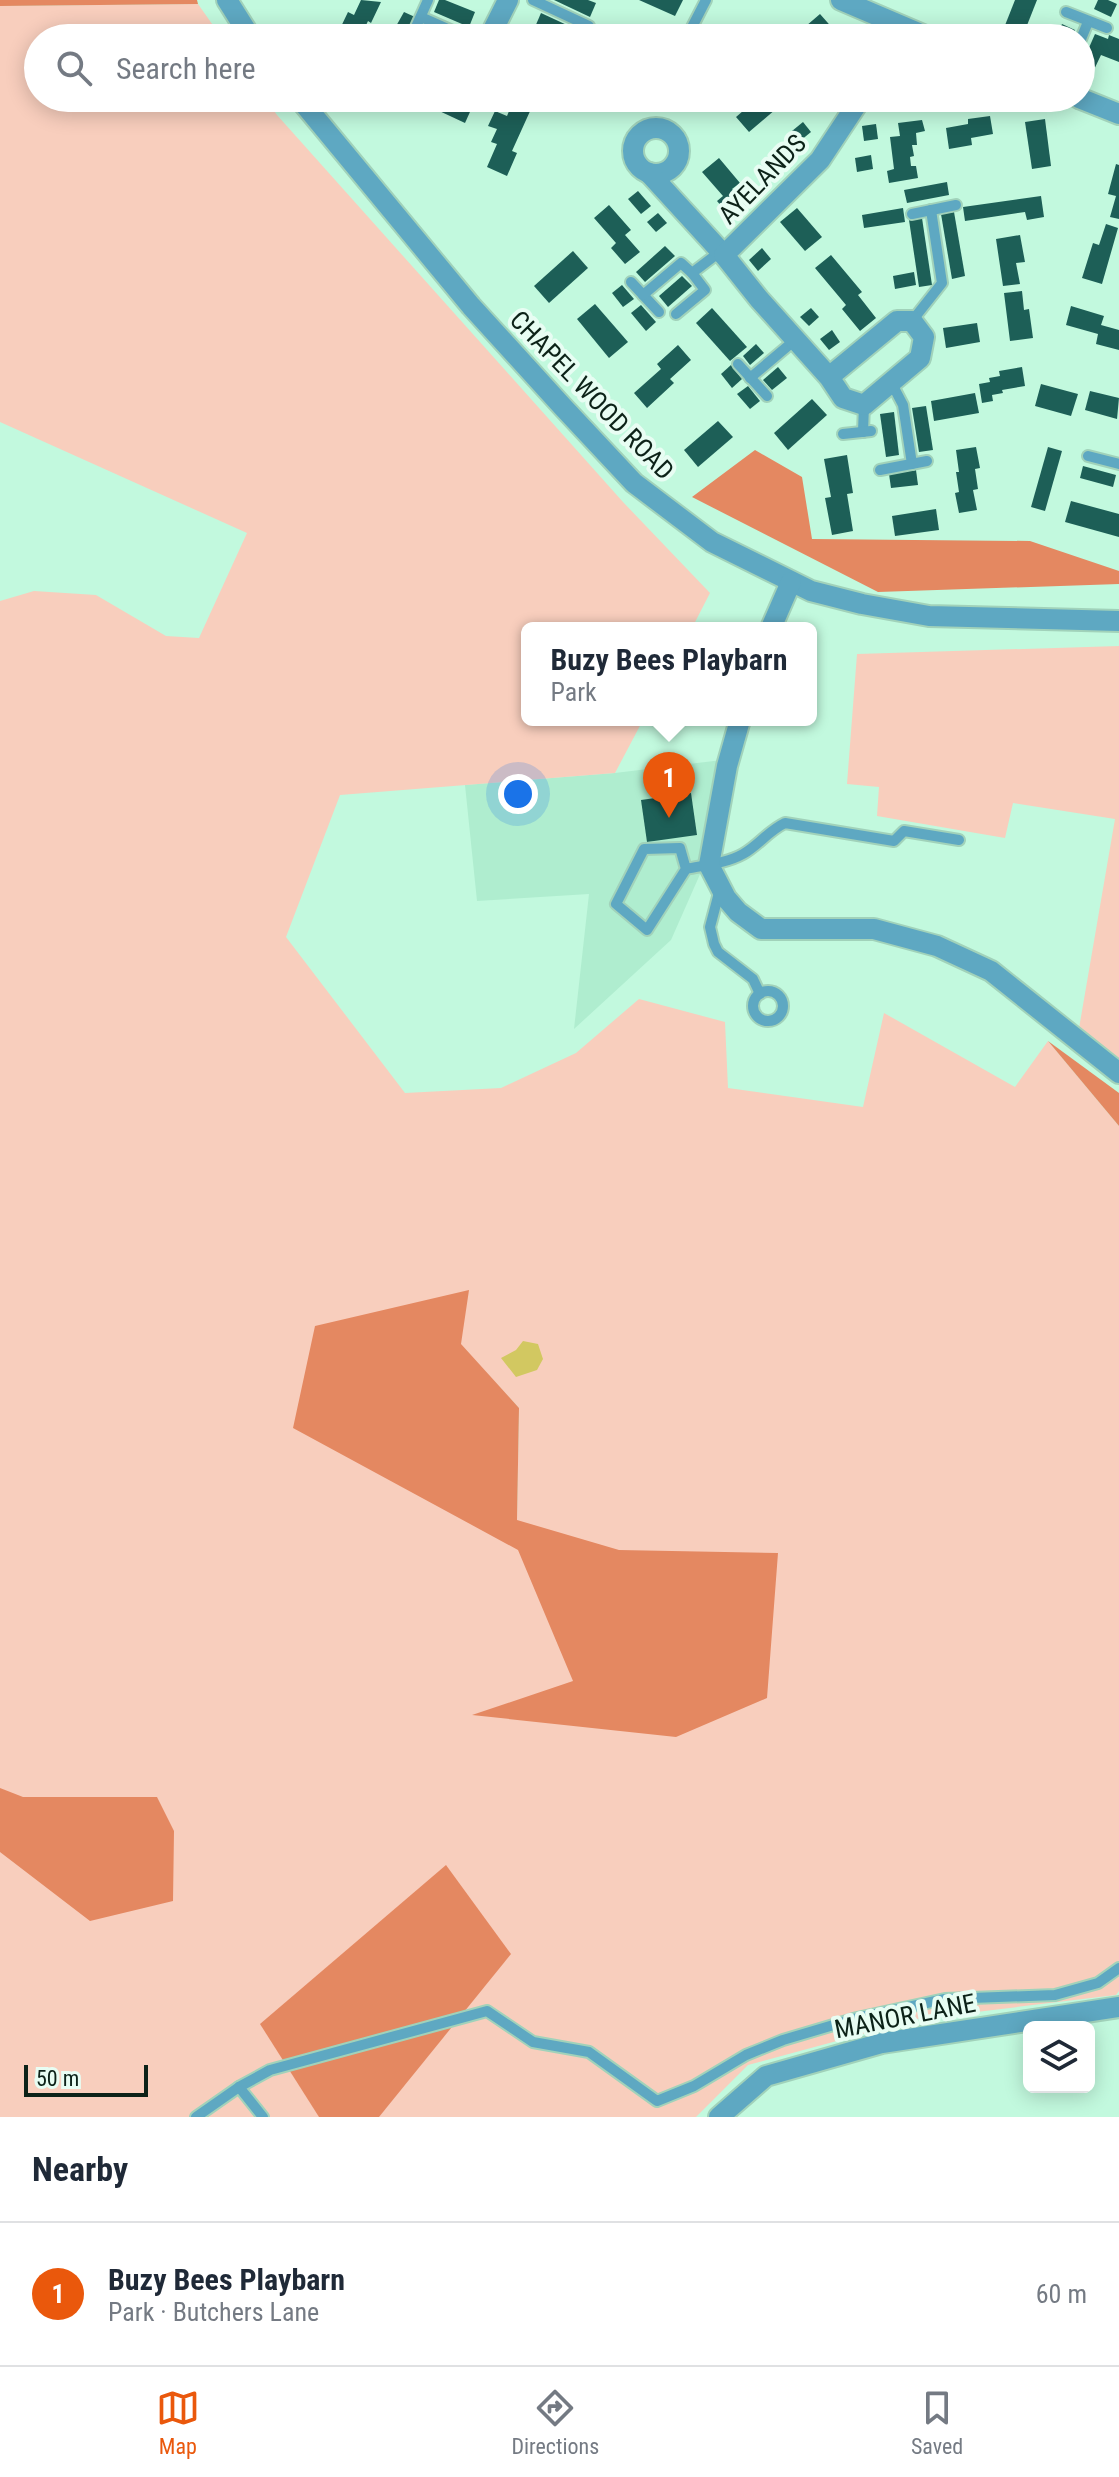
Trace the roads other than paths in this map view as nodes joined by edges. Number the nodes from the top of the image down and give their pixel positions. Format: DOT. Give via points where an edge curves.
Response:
graph roads {
  1 [pos="227,0"];
  2 [pos="428,0"];
  3 [pos="508,0"];
  4 [pos="533,0"];
  5 [pos="706,0"];
  6 [pos="841,0"];
  7 [pos="872,6"];
  8 [pos="1066,12"];
  9 [pos="421,17"];
  10 [pos="1088,22"];
  11 [pos="242,24"];
  12 [pos="418,24"];
  13 [pos="437,24"];
  14 [pos="496,24"];
  15 [pos="585,24"];
  16 [pos="694,24"];
  17 [pos="886,24"];
  18 [pos="1094,24"];
  19 [pos="1095,24"];
  20 [pos="1107,28"];
  21 [pos="1095,104"];
  22 [pos="311,112"];
  23 [pos="852,112"];
  24 [pos="1119,114"];
  25 [pos="649,173"];
  26 [pos="956,205"];
  27 [pos="931,210"];
  28 [pos="912,214"];
  29 [pos="722,253"];
  30 [pos="692,273"];
  31 [pos="631,282"];
  32 [pos="643,295"];
  33 [pos="659,312"];
  34 [pos="676,314"];
  35 [pos="912,321"];
  36 [pos="795,340"];
  37 [pos="738,364"];
  38 [pos="829,377"];
  39 [pos="750,378"];
  40 [pos="891,382"];
  41 [pos="767,396"];
  42 [pos="864,405"];
  43 [pos="843,434"];
  44 [pos="1088,456"];
  45 [pos="927,461"];
  46 [pos="912,464"];
  47 [pos="1119,464"];
  48 [pos="880,470"];
  49 [pos="791,582"];
  50 [pos="1119,621"];
  51 [pos="774,622"];
  52 [pos="738,726"];
  53 [pos="959,840"];
  54 [pos="709,865"];
  55 [pos="686,869"];
  56 [pos="720,887"];
  57 [pos="760,994"];
  58 [pos="1119,1073"];
  59 [pos="1119,1968"];
  60 [pos="1119,2007"];
  61 [pos="239,2087"];
  62 [pos="196,2117"];
  63 [pos="263,2117"];
  64 [pos="719,2117"];
  1 -- 11 [label="street"];
  2 -- 9 [label="lane"];
  3 -- 14 [label="street"];
  4 -- 15 [label="lane"];
  5 -- 16 [label="lane"];
  6 -- 7 [label="street"];
  7 -- 17 [label="street"];
  8 -- 10 [label="lane"];
  9 -- 12 [label="lane"];
  9 -- 13 [label="lane"];
  10 -- 18 [label="lane"];
  19 -- 20 [label="lane"];
  21 -- 24 [label="street"];
  22 -- 49 [label="street, CHAPEL WOOD ROAD" via="471,306 634,483 712,542"];
  23 -- 29 [label="street, AYELANDS" via="820,160"];
  25 -- 29 [label="street, AYELANDS"];
  26 -- 27 [label="lane"];
  27 -- 28 [label="lane"];
  27 -- 35 [label="lane" via="942,283"];
  29 -- 30 [label="lane"];
  29 -- 36 [label="street, AYELANDS"];
  30 -- 32 [label="lane" via="681,263"];
  30 -- 34 [label="lane" via="705,290"];
  31 -- 32 [label="lane"];
  32 -- 33 [label="lane"];
  35 -- 38 [label="street" via="897,321"];
  35 -- 40 [label="street" via="924,337 920,358"];
  36 -- 38 [label="street, AYELANDS"];
  36 -- 39 [label="lane"];
  37 -- 39 [label="lane"];
  38 -- 42 [label="street, AYELANDS" via="843,398"];
  39 -- 41 [label="lane"];
  40 -- 42 [label="street"];
  40 -- 46 [label="lane" via="903,405"];
  42 -- 43 [label="lane" via="867,431"];
  44 -- 47 [label="lane"];
  45 -- 46 [label="lane"];
  46 -- 48 [label="lane"];
  49 -- 50 [label="street, CHAPEL WOOD ROAD" via="862,604 929,616"];
  49 -- 51 [label="street"];
  52 -- 54 [label="street"];
  53 -- 54 [label="lane" via="904,831 894,841 785,823 734,859"];
  54 -- 55 [label="lane"];
  54 -- 56 [label="street"];
  55 -- 55 [label="lane" via="647,930 616,904 644,849 680,848"];
  56 -- 57 [label="lane" via="710,927 714,944 753,979"];
  56 -- 58 [label="street" via="738,912 761,929 874,929 937,946 991,971"];
  59 -- 61 [label="lane" via="1098,1983 1055,1995 945,1999 857,2018 746,2055 657,2101 589,2052 533,2042 487,2011 270,2070"];
  60 -- 64 [label="street, MANOR LANE" via="882,2043 766,2076"];
  61 -- 62 [label="lane"];
  61 -- 63 [label="lane"];
}
